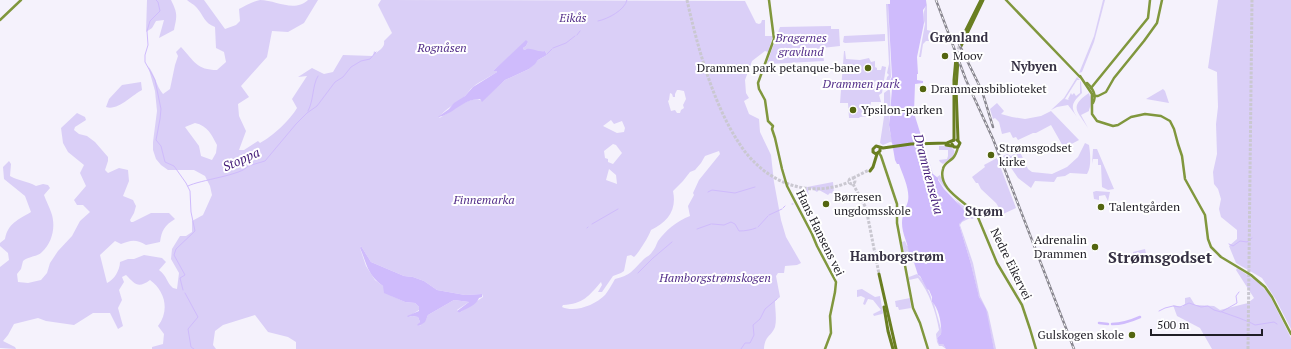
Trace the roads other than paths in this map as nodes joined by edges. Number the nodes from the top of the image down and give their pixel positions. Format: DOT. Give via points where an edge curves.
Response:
graph roads {
  1 [pos="21,0"];
  2 [pos="768,0"];
  3 [pos="982,0"];
  4 [pos="1006,0"];
  5 [pos="1150,0"];
  6 [pos="1162,0"];
  7 [pos="0,20"];
  8 [pos="961,44"];
  9 [pos="1080,76"];
  10 [pos="1091,88"];
  11 [pos="1094,96"];
  12 [pos="958,140"];
  13 [pos="953,141"];
  14 [pos="938,144"];
  15 [pos="955,147"];
  16 [pos="878,152"];
  17 [pos="870,170"];
  18 [pos="879,274"];
  19 [pos="1291,334"];
  20 [pos="927,347"];
  21 [pos="825,349"];
  22 [pos="894,349"];
  23 [pos="1036,349"];
  1 -- 7 [label="main road"];
  2 -- 21 [label="main road, Hans Hansens vei" via="774,39 758,83 765,100 768,121 773,126 787,186 836,282 830,316 831,332"];
  3 -- 8 [label="main road"];
  4 -- 9 [label="main road"];
  5 -- 10 [label="main road" via="1148,18"];
  6 -- 11 [label="main road" via="1158,20 1150,33 1114,78 1108,90 1102,95"];
  9 -- 10 [label="main road"];
  9 -- 11 [label="main road"];
  10 -- 11 [label="main road"];
  11 -- 19 [label="main road" via="1091,111 1094,118 1111,126 1118,125 1132,116 1149,114 1161,116 1171,122 1182,156 1184,178 1205,215 1211,247 1221,258 1252,275 1265,287"];
  12 -- 13 [label="main road"];
  12 -- 13 [label="main road" via="957,59 954,79"];
  12 -- 15 [label="main road" via="960,143"];
  13 -- 14 [label="main road"];
  13 -- 15 [label="main road"];
  14 -- 15 [label="main road"];
  14 -- 16 [label="main road" via="892,147"];
  15 -- 23 [label="main road, Nedre Eikervei" via="956,154 944,166 942,177 952,194 978,218 997,263 1022,305"];
  16 -- 17 [label="main road"];
  16 -- 20 [label="main road" via="893,191 913,308 922,327"];
  18 -- 22 [label="main road"];
}
